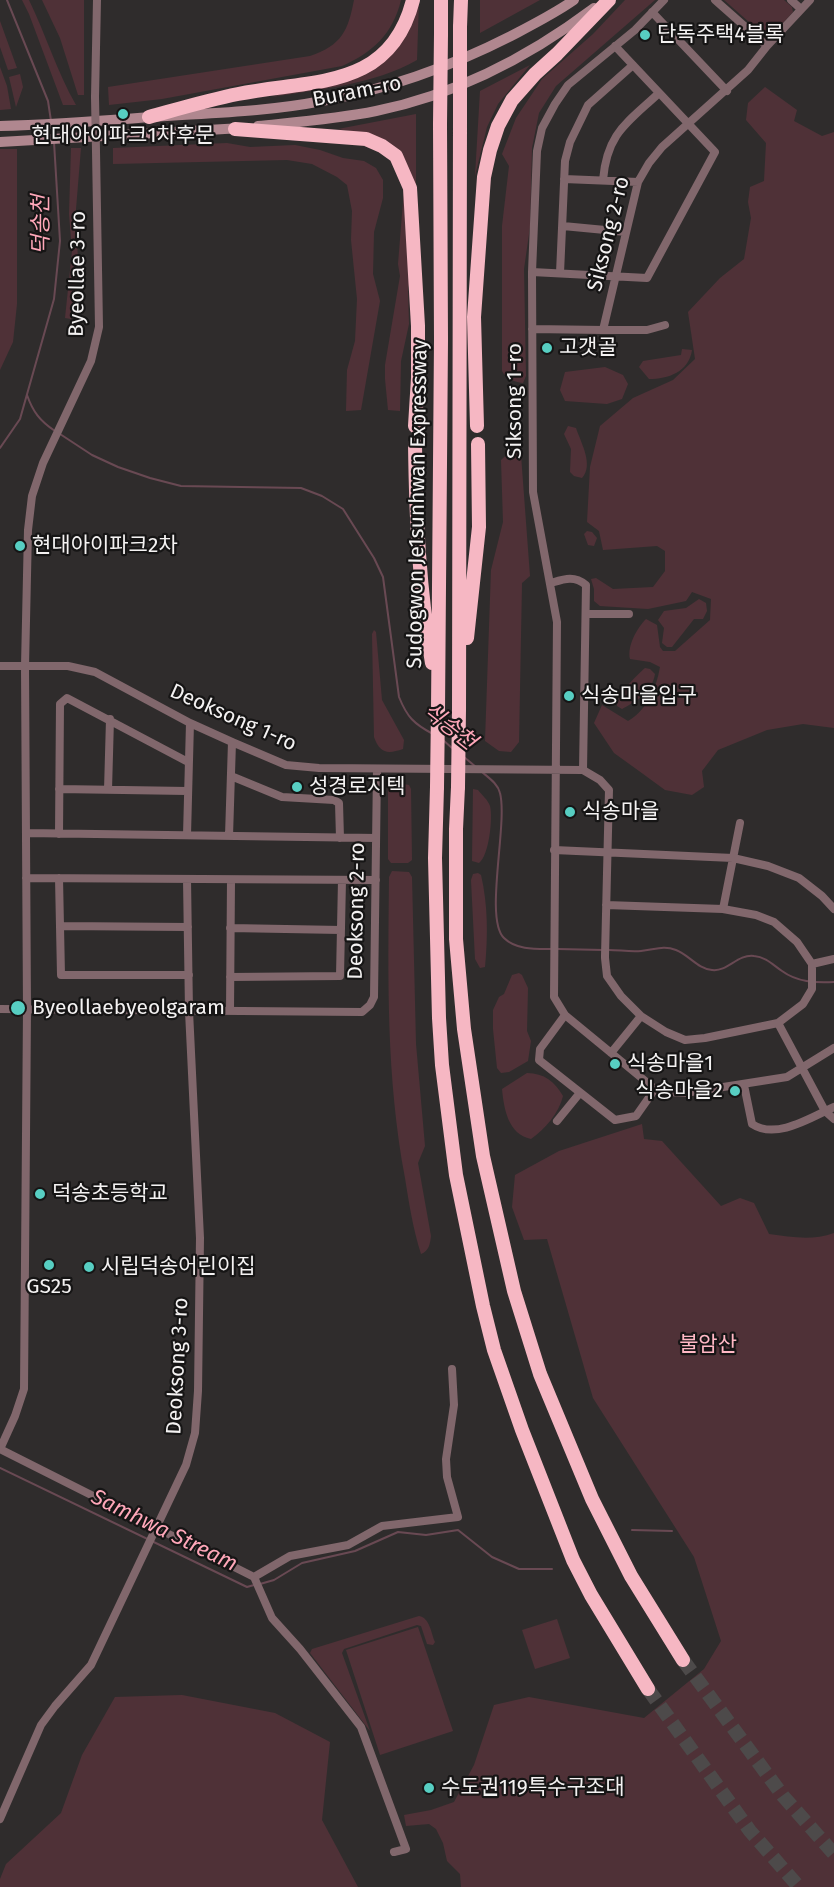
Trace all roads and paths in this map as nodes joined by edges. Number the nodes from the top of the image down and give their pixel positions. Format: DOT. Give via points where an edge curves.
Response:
graph roads {
  1 [pos="97,0"];
  2 [pos="413,0"];
  3 [pos="441,0"];
  4 [pos="461,0"];
  5 [pos="574,0"];
  6 [pos="608,0"];
  7 [pos="664,0"];
  8 [pos="715,0"];
  9 [pos="791,0"];
  10 [pos="810,0"];
  11 [pos="801,9"];
  12 [pos="652,12"];
  13 [pos="615,46"];
  14 [pos="767,46"];
  15 [pos="633,65"];
  16 [pos="727,91"];
  17 [pos="659,93"];
  18 [pos="149,117"];
  19 [pos="0,118"];
  20 [pos="689,123"];
  21 [pos="0,126"];
  22 [pos="235,129"];
  23 [pos="15,130"];
  24 [pos="0,135"];
  25 [pos="0,142"];
  26 [pos="564,179"];
  27 [pos="603,180"];
  28 [pos="638,182"];
  29 [pos="562,226"];
  30 [pos="626,232"];
  31 [pos="532,272"];
  32 [pos="560,273"];
  33 [pos="617,276"];
  34 [pos="665,325"];
  35 [pos="532,330"];
  36 [pos="603,330"];
  37 [pos="415,426"];
  38 [pos="477,426"];
  39 [pos="415,444"];
  40 [pos="478,444"];
  41 [pos="551,583"];
  42 [pos="586,614"];
  43 [pos="628,614"];
  44 [pos="0,666"];
  45 [pos="25,666"];
  46 [pos="438,704"];
  47 [pos="459,704"];
  48 [pos="110,719"];
  49 [pos="190,723"];
  50 [pos="232,742"];
  51 [pos="188,762"];
  52 [pos="377,769"];
  53 [pos="556,770"];
  54 [pos="583,770"];
  55 [pos="231,776"];
  56 [pos="59,789"];
  57 [pos="108,790"];
  58 [pos="188,791"];
  59 [pos="740,823"];
  60 [pos="26,833"];
  61 [pos="59,834"];
  62 [pos="187,835"];
  63 [pos="229,836"];
  64 [pos="340,838"];
  65 [pos="376,838"];
  66 [pos="554,850"];
  67 [pos="608,852"];
  68 [pos="733,858"];
  69 [pos="26,878"];
  70 [pos="59,878"];
  71 [pos="187,879"];
  72 [pos="231,880"];
  73 [pos="342,880"];
  74 [pos="376,880"];
  75 [pos="606,905"];
  76 [pos="723,909"];
  77 [pos="834,909"];
  78 [pos="60,926"];
  79 [pos="188,927"];
  80 [pos="230,928"];
  81 [pos="341,930"];
  82 [pos="834,959"];
  83 [pos="812,964"];
  84 [pos="189,975"];
  85 [pos="230,977"];
  86 [pos="0,1009"];
  87 [pos="27,1010"];
  88 [pos="189,1011"];
  89 [pos="230,1011"];
  90 [pos="565,1015"];
  91 [pos="641,1016"];
  92 [pos="778,1023"];
  93 [pos="834,1048"];
  94 [pos="611,1053"];
  95 [pos="803,1068"];
  96 [pos="744,1085"];
  97 [pos="655,1089"];
  98 [pos="579,1094"];
  99 [pos="834,1107"];
  100 [pos="825,1111"];
  101 [pos="834,1119"];
  102 [pos="557,1121"];
  103 [pos="452,1370"];
  104 [pos="0,1449"];
  105 [pos="154,1532"];
  106 [pos="255,1579"];
  107 [pos="683,1660"];
  108 [pos="648,1689"];
  109 [pos="0,1819"];
  110 [pos="394,1852"];
  1 -- 45 [label="street, Byeollae 3-ro, bridge" via="99,327 91,361 43,463 32,496"];
  2 -- 18 [label="highway" via="398,38 368,66 347,75 238,94"];
  3 -- 46 [label="highway, Sudogwon Je1sunhwan Expressway, bridge"];
  4 -- 47 [label="highway, Sudogwon Je1sunhwan Expressway, bridge"];
  5 -- 18 [label="street, Buram-ro" via="478,53 372,90 322,102"];
  6 -- 22 [label="street, Buram-ro" via="520,56 432,96 377,111"];
  6 -- 38 [label="highway" via="512,100 490,150 484,177 474,317"];
  7 -- 12 [label="street, Siksong 1-ro"];
  8 -- 14 [label="street"];
  9 -- 11 [label="street"];
  10 -- 11 [label="street, Siksong 2-ro"];
  11 -- 14 [label="street, Siksong 2-ro"];
  12 -- 13 [label="street, Siksong 1-ro"];
  12 -- 16 [label="street"];
  13 -- 15 [label="street"];
  13 -- 31 [label="street, Siksong 1-ro" via="568,86 542,128 537,151"];
  14 -- 16 [label="street, Siksong 2-ro"];
  15 -- 17 [label="street"];
  15 -- 26 [label="street" via="588,105 570,142"];
  16 -- 20 [label="street, Siksong 2-ro"];
  17 -- 20 [label="street"];
  17 -- 27 [label="street" via="610,144"];
  18 -- 23 [label="street, Buram-ro"];
  19 -- 23 [label="street"];
  20 -- 28 [label="street, Siksong 2-ro" via="662,147"];
  20 -- 33 [label="street" via="715,152 647,278"];
  21 -- 23 [label="street"];
  22 -- 23 [label="street, Buram-ro" via="89,136"];
  22 -- 37 [label="highway" via="366,139 396,156 411,198 418,326"];
  23 -- 24 [label="street"];
  23 -- 25 [label="street"];
  26 -- 27 [label="street"];
  26 -- 29 [label="street"];
  27 -- 28 [label="street"];
  28 -- 30 [label="street, Siksong 2-ro"];
  29 -- 30 [label="street"];
  29 -- 32 [label="street"];
  30 -- 33 [label="street, Siksong 2-ro"];
  31 -- 32 [label="street"];
  31 -- 35 [label="street, Siksong 1-ro"];
  32 -- 33 [label="street"];
  33 -- 36 [label="street, Siksong 2-ro"];
  34 -- 36 [label="street" via="647,330"];
  35 -- 36 [label="street"];
  35 -- 41 [label="street, Siksong 1-ro" via="533,492"];
  39 -- 46 [label="highway" via="423,610"];
  40 -- 47 [label="highway" via="479,527"];
  41 -- 42 [label="street" via="572,578 586,585"];
  41 -- 53 [label="street, Siksong 1-ro" via="557,622"];
  42 -- 43 [label="street"];
  42 -- 54 [label="street"];
  44 -- 45 [label="street, Deoksong 1-ro"];
  45 -- 49 [label="street, Deoksong 1-ro" via="68,666 95,672"];
  45 -- 60 [label="street"];
  46 -- 108 [label="highway, Sudogwon Je1sunhwan Expressway, bridge" via="435,869 442,1065 452,1149 483,1306 522,1430 573,1560"];
  47 -- 107 [label="highway, Sudogwon Je1sunhwan Expressway, bridge" via="456,939 464,1029 483,1155 514,1291 540,1374 592,1499 631,1576"];
  48 -- 51 [label="street"];
  48 -- 56 [label="street" via="67,698 60,704"];
  48 -- 57 [label="street"];
  49 -- 50 [label="street, Deoksong 1-ro"];
  49 -- 51 [label="street"];
  50 -- 52 [label="street, Deoksong 1-ro" via="286,765"];
  50 -- 55 [label="street"];
  51 -- 58 [label="street"];
  52 -- 53 [label="street, Deoksong 1-ro"];
  52 -- 65 [label="street, Deoksong 2-ro"];
  53 -- 54 [label="street"];
  53 -- 66 [label="street, Siksong 1-ro"];
  54 -- 67 [label="street" via="609,790"];
  55 -- 63 [label="street"];
  55 -- 64 [label="street" via="282,797 334,800 339,803"];
  56 -- 57 [label="street"];
  56 -- 61 [label="street"];
  57 -- 58 [label="street"];
  58 -- 62 [label="street"];
  59 -- 68 [label="street"];
  60 -- 61 [label="street"];
  60 -- 69 [label="street"];
  61 -- 62 [label="street"];
  62 -- 63 [label="street"];
  63 -- 64 [label="street"];
  64 -- 65 [label="street"];
  65 -- 74 [label="street, Deoksong 2-ro"];
  66 -- 67 [label="street"];
  66 -- 90 [label="street, Siksong 1-ro" via="554,997"];
  67 -- 68 [label="street"];
  67 -- 75 [label="street"];
  68 -- 76 [label="street"];
  68 -- 77 [label="street" via="799,878"];
  69 -- 70 [label="street"];
  69 -- 87 [label="street"];
  70 -- 71 [label="street"];
  70 -- 78 [label="street"];
  71 -- 72 [label="street"];
  71 -- 79 [label="street, Deoksong 3-ro"];
  72 -- 73 [label="street"];
  72 -- 80 [label="street"];
  73 -- 74 [label="street"];
  73 -- 81 [label="street"];
  74 -- 89 [label="street, Deoksong 2-ro" via="374,997 370,1005 362,1012"];
  75 -- 76 [label="street"];
  75 -- 91 [label="street" via="607,976"];
  76 -- 83 [label="street" via="774,922 797,942"];
  78 -- 79 [label="street"];
  78 -- 84 [label="street" via="61,975"];
  79 -- 84 [label="street, Deoksong 3-ro"];
  80 -- 81 [label="street"];
  80 -- 85 [label="street"];
  81 -- 85 [label="street" via="340,976"];
  82 -- 83 [label="street"];
  83 -- 92 [label="street" via="812,989 803,1004"];
  84 -- 88 [label="street, Deoksong 3-ro"];
  85 -- 89 [label="street"];
  86 -- 87 [label="street, Deoksong 2-ro"];
  87 -- 88 [label="street, Deoksong 2-ro"];
  87 -- 104 [label="street" via="24,1389"];
  88 -- 89 [label="street, Deoksong 2-ro"];
  88 -- 105 [label="street, Deoksong 3-ro" via="200,1238 198,1391 195,1433 186,1465"];
  90 -- 94 [label="street"];
  90 -- 98 [label="street" via="540,1049 539,1060"];
  91 -- 92 [label="street" via="685,1040"];
  91 -- 94 [label="street"];
  92 -- 95 [label="street"];
  93 -- 95 [label="street"];
  94 -- 97 [label="street"];
  95 -- 96 [label="street" via="787,1077"];
  95 -- 100 [label="street"];
  96 -- 97 [label="street" via="686,1093"];
  96 -- 100 [label="street" via="752,1124 762,1131 779,1130"];
  97 -- 98 [label="street" via="636,1116 615,1120"];
  98 -- 102 [label="street"];
  99 -- 100 [label="street"];
  100 -- 101 [label="street"];
  103 -- 106 [label="street" via="454,1405 447,1477 458,1517 382,1526 348,1545 291,1556"];
  104 -- 105 [label="street"];
  105 -- 106 [label="street"];
  105 -- 109 [label="street, Deoksong 3-ro" via="91,1665 41,1725"];
  106 -- 110 [label="street" via="272,1618 362,1727 406,1849"];
}
